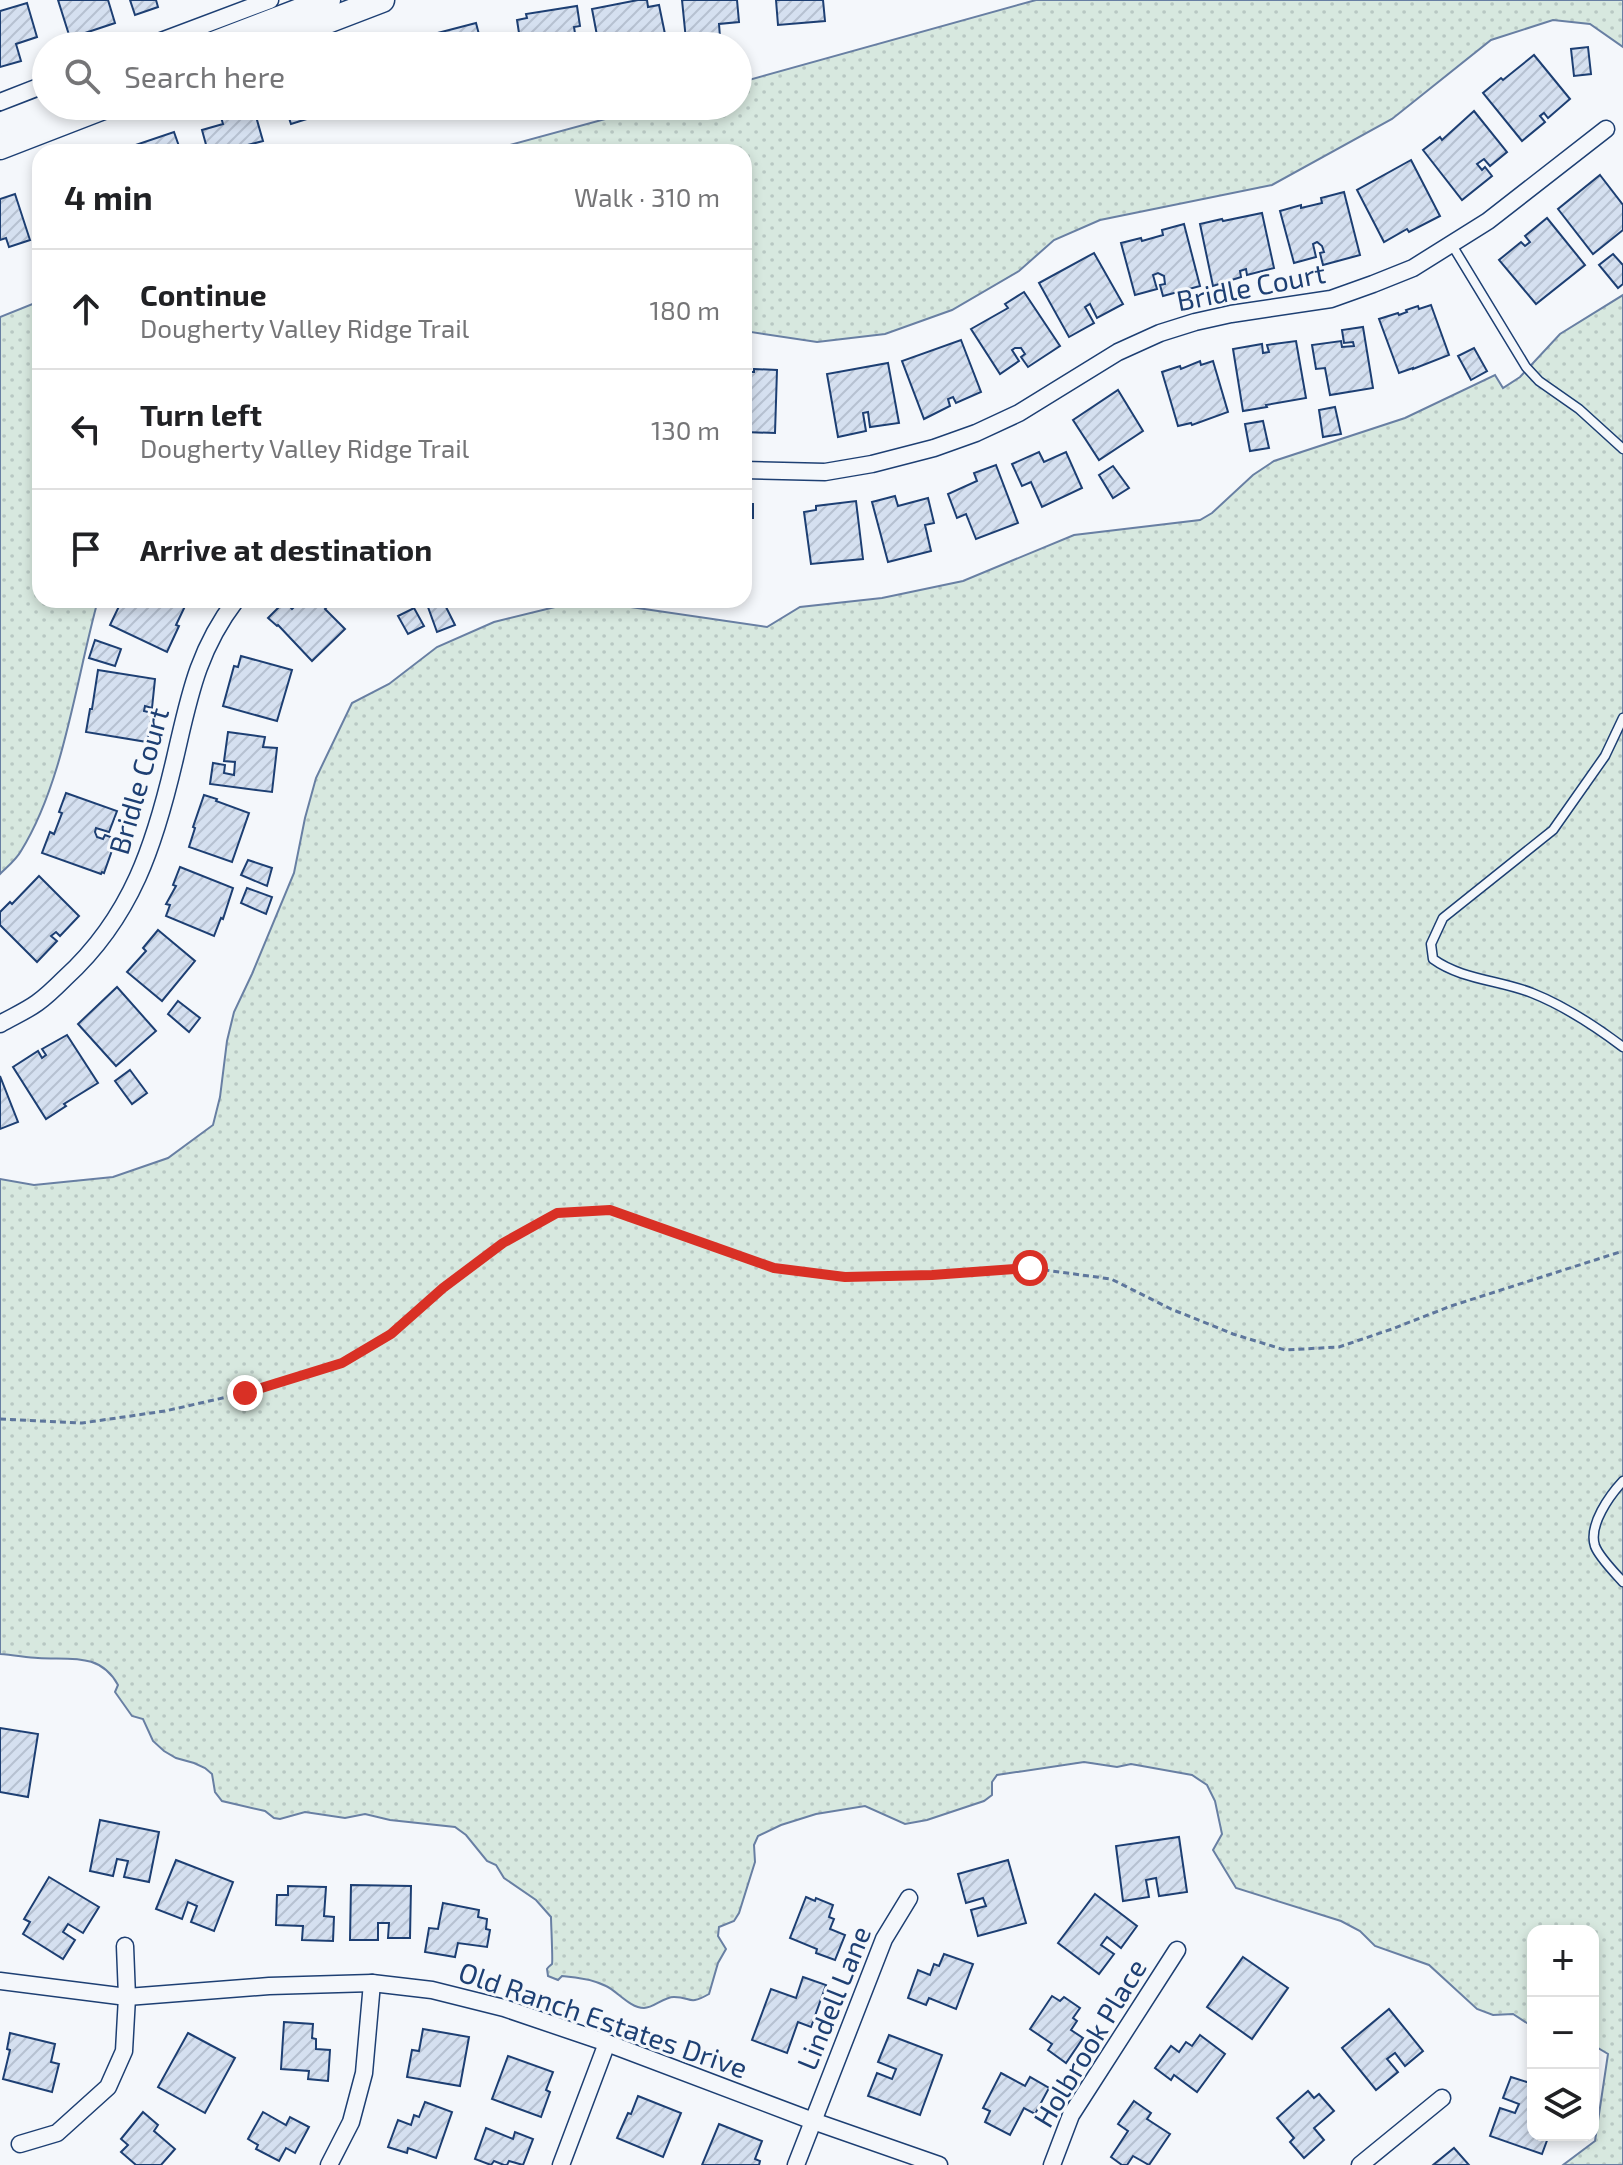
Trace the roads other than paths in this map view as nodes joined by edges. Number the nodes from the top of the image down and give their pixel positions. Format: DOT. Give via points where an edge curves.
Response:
graph roads {
  1 [pos="270,0"];
  2 [pos="328,0"];
  3 [pos="382,0"];
  4 [pos="185,32"];
  5 [pos="245,32"];
  6 [pos="299,32"];
  7 [pos="32,89"];
  8 [pos="0,102"];
  9 [pos="32,113"];
  10 [pos="70,120"];
  11 [pos="0,125"];
  12 [pos="1606,129"];
  13 [pos="0,147"];
  14 [pos="1452,245"];
  15 [pos="1623,449"];
  16 [pos="752,470"];
  17 [pos="230,608"];
  18 [pos="1623,718"];
  19 [pos="0,1024"];
  20 [pos="1623,1047"];
  21 [pos="1623,1481"];
  22 [pos="1623,1582"];
  23 [pos="909,1898"];
  24 [pos="125,1946"];
  25 [pos="1177,1950"];
  26 [pos="0,1981"];
  27 [pos="372,1983"];
  28 [pos="127,1997"];
  29 [pos="607,2043"];
  30 [pos="1442,2098"];
  31 [pos="813,2121"];
  32 [pos="20,2144"];
  33 [pos="329,2165"];
  34 [pos="561,2165"];
  35 [pos="796,2165"];
  36 [pos="939,2165"];
  37 [pos="1052,2165"];
  38 [pos="1360,2165"];
  1 -- 4 [label="street"];
  2 -- 5 [label="main road"];
  3 -- 6 [label="main road"];
  7 -- 8 [label="street"];
  9 -- 11 [label="main road"];
  10 -- 13 [label="main road"];
  12 -- 14 [label="street, Bridle Court"];
  14 -- 15 [label="lane" via="1526,367"];
  14 -- 16 [label="street, Bridle Court" via="1413,268 1331,299 1231,314 1160,333 1118,352 1019,413 934,448 825,472"];
  17 -- 19 [label="street, Bridle Court" via="194,678 156,833 124,903 83,962 39,1002"];
  18 -- 20 [label="lane" via="1605,756 1553,830 1443,918 1431,944 1433,959 1441,965 1531,992"];
  21 -- 22 [label="lane" via="1602,1511 1594,1542"];
  23 -- 31 [label="street, Lindell Lane" via="884,1939"];
  24 -- 28 [label="street"];
  25 -- 37 [label="street, Holbrook Place" via="1071,2115"];
  26 -- 28 [label="street, Old Ranch Estates Drive"];
  27 -- 28 [label="street, Old Ranch Estates Drive"];
  27 -- 29 [label="street, Old Ranch Estates Drive" via="432,1990 504,2008"];
  27 -- 33 [label="street" via="364,2073 351,2122"];
  28 -- 32 [label="street" via="124,2051 108,2087 57,2133"];
  29 -- 31 [label="street, Old Ranch Estates Drive"];
  29 -- 34 [label="street"];
  30 -- 38 [label="street"];
  31 -- 35 [label="street, Lindell Lane"];
  31 -- 36 [label="street, Old Ranch Estates Drive"];
}
